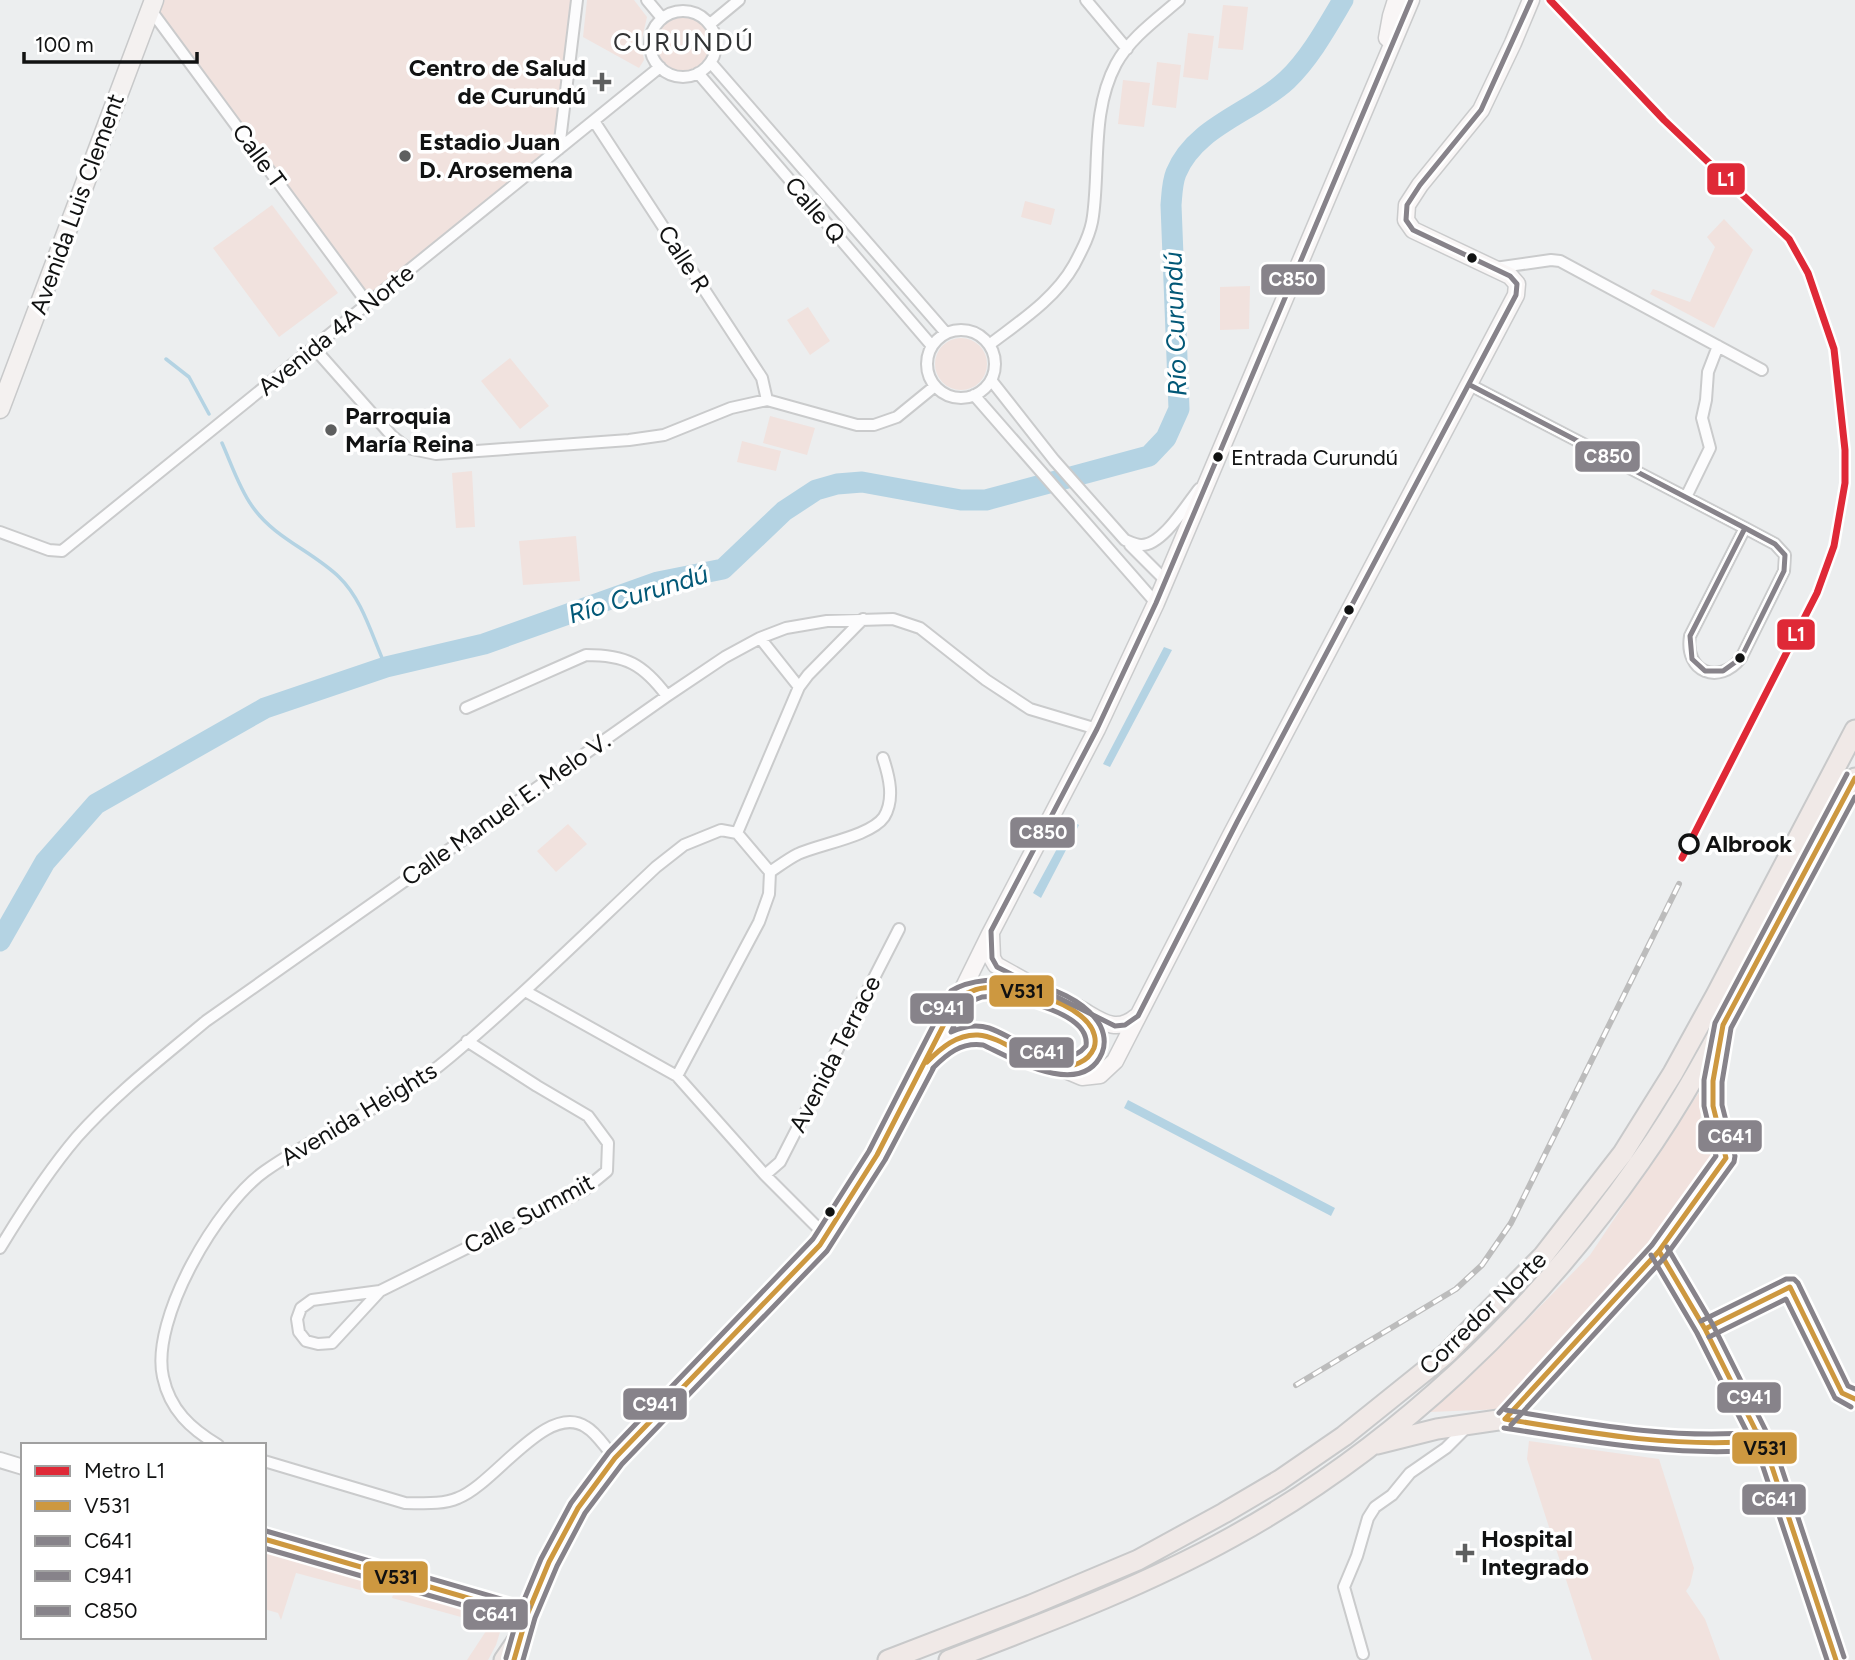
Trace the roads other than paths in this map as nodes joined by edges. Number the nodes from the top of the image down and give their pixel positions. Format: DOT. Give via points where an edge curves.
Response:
graph roads {
  1 [pos="577,0"];
  2 [pos="647,0"];
  3 [pos="738,0"];
  4 [pos="1086,0"];
  5 [pos="1179,0"];
  6 [pos="1396,0"];
  7 [pos="1411,0"];
  8 [pos="1531,0"];
  9 [pos="153,4"];
  10 [pos="662,18"];
  11 [pos="710,24"];
  12 [pos="1127,49"];
  13 [pos="1384,59"];
  14 [pos="710,63"];
  15 [pos="660,67"];
  16 [pos="698,73"];
  17 [pos="594,121"];
  18 [pos="559,149"];
  19 [pos="1495,268"];
  20 [pos="368,303"];
  21 [pos="946,334"];
  22 [pos="989,345"];
  23 [pos="932,346"];
  24 [pos="1718,346"];
  25 [pos="314,348"];
  26 [pos="1762,370"];
  27 [pos="991,380"];
  28 [pos="1470,385"];
  29 [pos="935,386"];
  30 [pos="974,396"];
  31 [pos="766,400"];
  32 [pos="0,409"];
  33 [pos="1207,478"];
  34 [pos="1686,497"];
  35 [pos="1745,528"];
  36 [pos="0,532"];
  37 [pos="1125,540"];
  38 [pos="1165,580"];
  39 [pos="1156,603"];
  40 [pos="863,619"];
  41 [pos="760,638"];
  42 [pos="799,687"];
  43 [pos="667,696"];
  44 [pos="466,708"];
  45 [pos="1097,729"];
  46 [pos="1855,730"];
  47 [pos="883,758"];
  48 [pos="1855,778"];
  49 [pos="737,833"];
  50 [pos="770,872"];
  51 [pos="899,929"];
  52 [pos="991,931"];
  53 [pos="524,991"];
  54 [pos="958,997"];
  55 [pos="1138,1016"];
  56 [pos="1723,1026"];
  57 [pos="467,1041"];
  58 [pos="927,1062"];
  59 [pos="1052,1065"];
  60 [pos="677,1076"];
  61 [pos="1726,1158"];
  62 [pos="765,1175"];
  63 [pos="826,1236"];
  64 [pos="0,1248"];
  65 [pos="380,1291"];
  66 [pos="1505,1419"];
  67 [pos="1471,1423"];
  68 [pos="1752,1423"];
  69 [pos="1759,1441"];
  70 [pos="214,1443"];
  71 [pos="1369,1447"];
  72 [pos="615,1458"];
  73 [pos="0,1460"];
  74 [pos="266,1462"];
  75 [pos="21,1466"];
  76 [pos="266,1540"];
  77 [pos="527,1615"];
  78 [pos="519,1639"];
  79 [pos="1363,1654"];
  80 [pos="504,1660"];
  81 [pos="514,1660"];
  82 [pos="888,1660"];
  83 [pos="949,1660"];
  84 [pos="1836,1660"];
  1 -- 18 [label="street"];
  2 -- 10 [label="street"];
  3 -- 11 [label="street"];
  4 -- 12 [label="street"];
  5 -- 12 [label="street"];
  6 -- 13 [label="main road"];
  7 -- 13 [label="main road"];
  8 -- 19 [label="main road" via="1481,110 1420,185 1405,212 1413,230"];
  9 -- 20 [label="street, Calle T"];
  9 -- 32 [label="main road, Avenida Luis Clement"];
  10 -- 11 [label="street" via="687,11"];
  10 -- 15 [label="street" via="650,40"];
  11 -- 14 [label="street" via="716,41"];
  12 -- 22 [label="street" via="1116,64 1100,106 1093,217 1074,266 1054,292"];
  13 -- 33 [label="main road"];
  14 -- 16 [label="street"];
  14 -- 21 [label="street, Calle Q"];
  15 -- 16 [label="street" via="680,76"];
  15 -- 17 [label="street, Avenida 4A Norte"];
  16 -- 23 [label="street, Calle Q"];
  17 -- 18 [label="street, Avenida 4A Norte"];
  17 -- 31 [label="street, Calle R" via="762,378"];
  18 -- 20 [label="street, Avenida 4A Norte"];
  19 -- 24 [label="street" via="1560,261"];
  19 -- 28 [label="main road" via="1510,276 1517,292"];
  20 -- 25 [label="street, Avenida 4A Norte"];
  21 -- 22 [label="street" via="965,330"];
  21 -- 23 [label="street"];
  22 -- 27 [label="street" via="995,359"];
  23 -- 29 [label="street" via="927,362"];
  24 -- 26 [label="street"];
  24 -- 34 [label="street" via="1708,372 1702,418 1710,449"];
  25 -- 31 [label="street" via="392,436 407,448 436,454 668,434 731,408"];
  25 -- 36 [label="street, Avenida 4A Norte" via="62,551"];
  27 -- 30 [label="street"];
  27 -- 37 [label="street"];
  28 -- 34 [label="street"];
  28 -- 55 [label="main road"];
  29 -- 30 [label="street" via="953,397"];
  29 -- 31 [label="street" via="897,417 874,425 857,425"];
  30 -- 39 [label="street"];
  33 -- 37 [label="street" via="1166,531 1150,544 1139,546"];
  33 -- 38 [label="main road"];
  34 -- 35 [label="street"];
  35 -- 35 [label="street" via="1690,636 1688,649 1704,670 1732,670 1784,571 1785,555 1776,544"];
  37 -- 38 [label="street"];
  38 -- 39 [label="main road"];
  39 -- 45 [label="main road"];
  40 -- 41 [label="street, Calle Manuel E. Melo V." via="786,628"];
  40 -- 42 [label="street"];
  40 -- 45 [label="street, Calle Manuel E. Melo V." via="893,619 920,628 1030,709"];
  41 -- 42 [label="street"];
  41 -- 43 [label="street, Calle Manuel E. Melo V."];
  42 -- 49 [label="street"];
  43 -- 44 [label="street" via="652,676 628,660 586,655"];
  43 -- 64 [label="street, Calle Manuel E. Melo V." via="206,1021 140,1076 78,1137"];
  45 -- 52 [label="main road"];
  46 -- 82 [label="highway, Corredor Norte" via="1697,1028 1623,1153 1543,1256 1446,1354 1344,1436 1224,1513 1138,1560"];
  47 -- 50 [label="street" via="890,800 883,818 867,830 799,854"];
  48 -- 56 [label="highway, Corredor Norte"];
  49 -- 50 [label="street"];
  49 -- 53 [label="street, Avenida Heights" via="721,830 684,845"];
  50 -- 60 [label="street" via="769,894 759,922"];
  51 -- 62 [label="street, Avenida Terrace" via="780,1163"];
  52 -- 54 [label="main road"];
  52 -- 55 [label="main road" via="992,960 1005,972 1112,1025 1125,1025"];
  53 -- 57 [label="street, Avenida Heights"];
  53 -- 60 [label="street"];
  54 -- 58 [label="main road"];
  54 -- 59 [label="main road" via="985,988 1022,991 1084,1019 1095,1038 1089,1058 1076,1065"];
  55 -- 59 [label="main road" via="1115,1062 1103,1074 1082,1077"];
  56 -- 61 [label="highway" via="1713,1106"];
  56 -- 71 [label="highway, Corredor Norte" via="1641,1161 1560,1267 1463,1368"];
  57 -- 65 [label="street, Calle Summit" via="588,1116 608,1143 607,1171 584,1190"];
  57 -- 70 [label="street, Avenida Heights" via="391,1100 264,1172 237,1195 201,1248 164,1333 161,1358 174,1405 195,1432"];
  58 -- 59 [label="main road" via="951,1042 975,1034"];
  58 -- 63 [label="main road" via="858,1190"];
  60 -- 62 [label="street"];
  61 -- 66 [label="street" via="1659,1251"];
  62 -- 63 [label="street"];
  63 -- 72 [label="main road"];
  65 -- 65 [label="street" via="312,1300 301,1308 299,1332 306,1341 332,1343"];
  66 -- 67 [label="highway"];
  66 -- 69 [label="street" via="1656,1443"];
  67 -- 71 [label="highway"];
  67 -- 79 [label="street" via="1410,1473 1368,1518 1344,1587"];
  68 -- 69 [label="street"];
  69 -- 84 [label="street" via="1768,1455"];
  71 -- 83 [label="highway, Corredor Norte" via="1254,1524 1149,1580"];
  72 -- 74 [label="street" via="586,1426 554,1424 537,1433 482,1485 457,1499 429,1504 405,1503"];
  72 -- 77 [label="main road" via="578,1508"];
  73 -- 75 [label="street"];
  76 -- 77 [label="street"];
  77 -- 78 [label="main road"];
  78 -- 80 [label="highway"];
  78 -- 81 [label="main road"];
}
